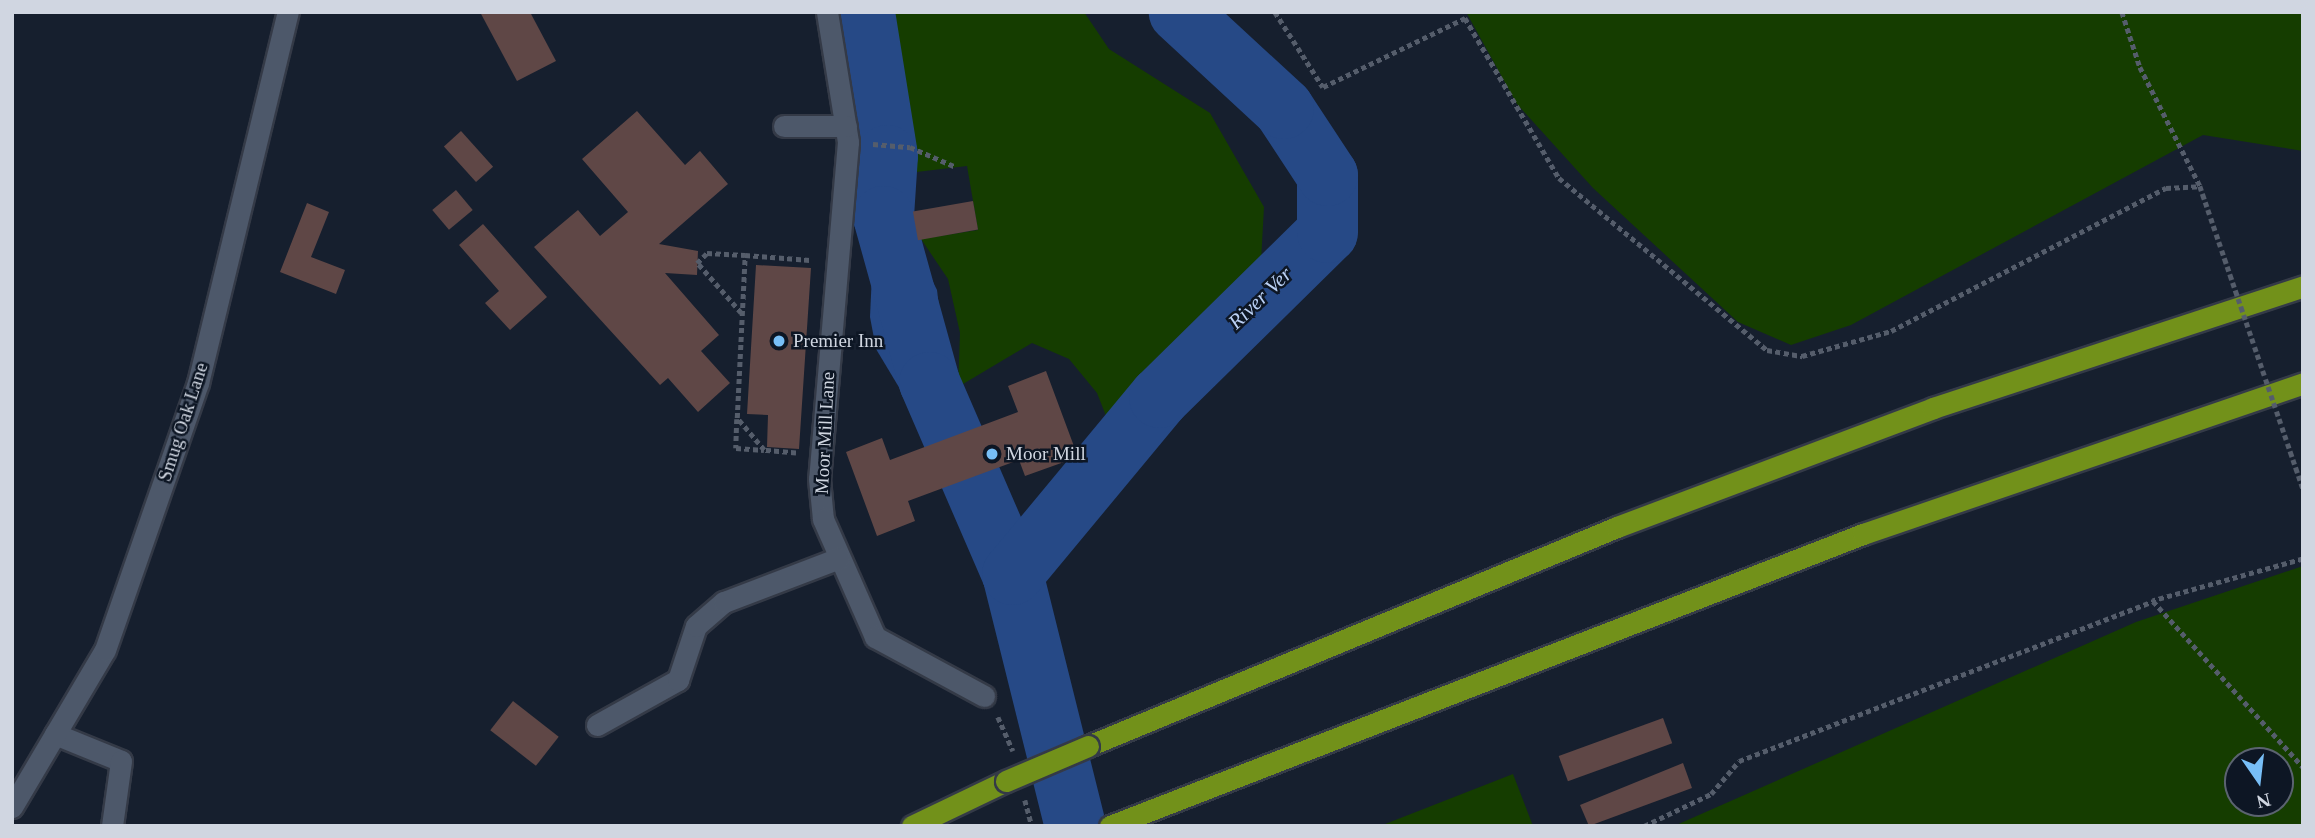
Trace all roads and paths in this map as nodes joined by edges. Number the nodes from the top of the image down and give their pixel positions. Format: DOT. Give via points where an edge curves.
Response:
graph roads {
  1 [pos="288,12"];
  2 [pos="827,12"];
  3 [pos="1275,12"];
  4 [pos="2122,12"];
  5 [pos="784,126"];
  6 [pos="846,126"];
  7 [pos="861,143"];
  8 [pos="956,167"];
  9 [pos="2200,186"];
  10 [pos="745,255"];
  11 [pos="838,262"];
  12 [pos="2303,285"];
  13 [pos="742,314"];
  14 [pos="2303,383"];
  15 [pos="737,418"];
  16 [pos="764,450"];
  17 [pos="821,456"];
  18 [pos="2303,488"];
  19 [pos="839,558"];
  20 [pos="2303,559"];
  21 [pos="2153,601"];
  22 [pos="984,696"];
  23 [pos="597,725"];
  24 [pos="55,734"];
  25 [pos="2303,767"];
  26 [pos="12,807"];
  27 [pos="112,826"];
  28 [pos="912,826"];
  29 [pos="1110,826"];
  30 [pos="1644,826"];
  1 -- 24 [label="street, Smug Oak Lane" via="198,383 105,650"];
  2 -- 6 [label="street, Moor Mill Lane"];
  3 -- 9 [label="path" via="1323,87 1465,18 1559,178 1767,350 1802,356 1891,331 2166,188"];
  4 -- 9 [label="path" via="2140,67"];
  5 -- 6 [label="street"];
  6 -- 11 [label="street, Moor Mill Lane"];
  7 -- 8 [label="path" via="910,147"];
  9 -- 18 [label="path, bridge"];
  10 -- 11 [label="path"];
  10 -- 13 [label="path"];
  10 -- 13 [label="path" via="707,253 697,263"];
  11 -- 17 [label="street, Moor Mill Lane"];
  12 -- 28 [label="highway, bridge" via="1933,408 1642,517 1088,746"];
  13 -- 15 [label="path"];
  14 -- 29 [label="highway" via="1863,534"];
  15 -- 16 [label="path"];
  15 -- 16 [label="path" via="736,448"];
  16 -- 17 [label="path"];
  17 -- 19 [label="street, Moor Mill Lane" via="823,519"];
  19 -- 22 [label="street, Moor Mill Lane" via="875,637"];
  19 -- 23 [label="street" via="724,602 696,626 678,680"];
  20 -- 21 [label="path"];
  21 -- 25 [label="path"];
  21 -- 30 [label="path" via="1739,761 1711,794"];
  24 -- 26 [label="street, Smug Oak Lane"];
  24 -- 27 [label="street" via="121,761"];
}
